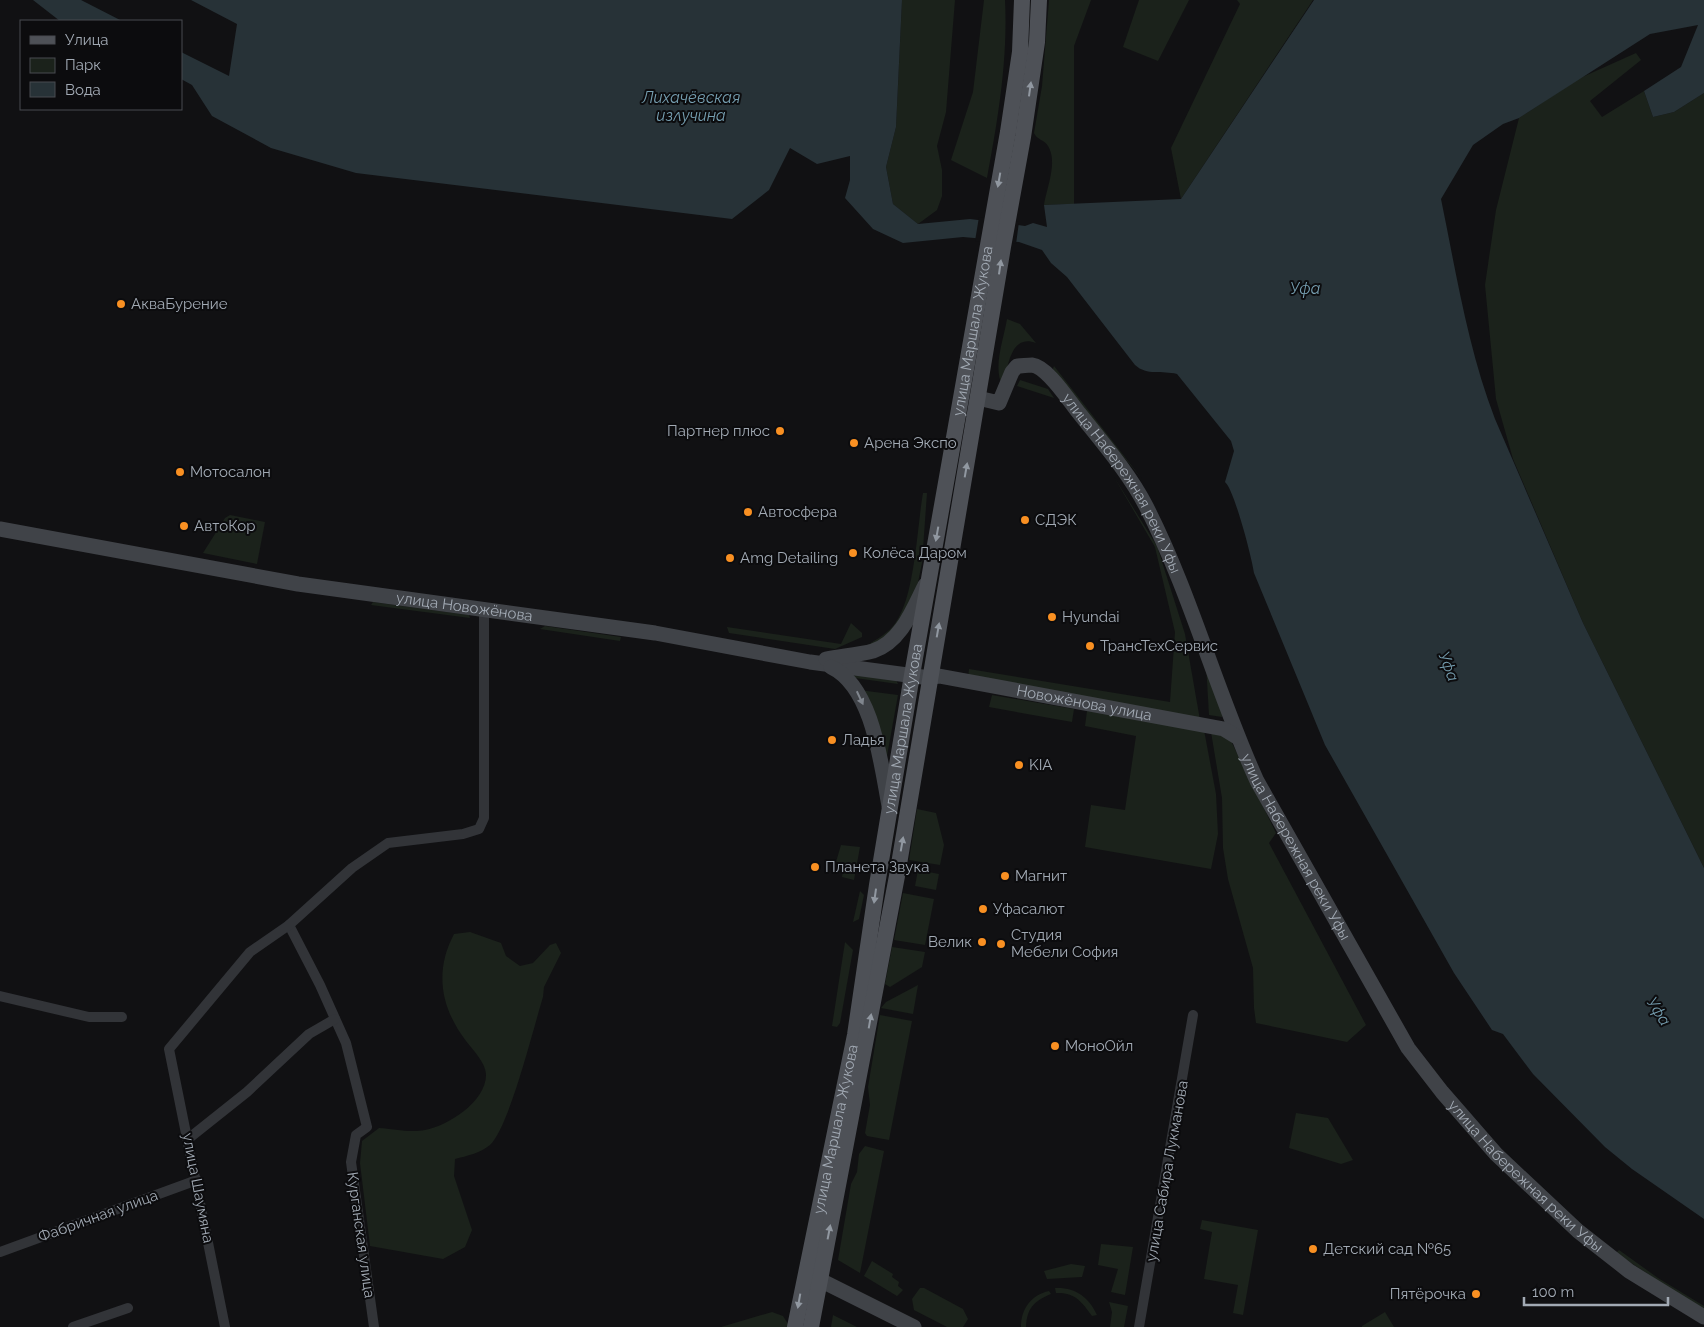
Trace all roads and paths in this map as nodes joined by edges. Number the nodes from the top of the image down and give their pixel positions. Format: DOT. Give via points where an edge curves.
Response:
graph roads {
  1 [pos="1022,0"];
  2 [pos="1039,0"];
  3 [pos="985,314"];
  4 [pos="978,398"];
  5 [pos="0,529"];
  6 [pos="928,579"];
  7 [pos="484,608"];
  8 [pos="810,662"];
  9 [pos="912,675"];
  10 [pos="930,678"];
  11 [pos="1237,737"];
  12 [pos="890,809"];
  13 [pos="289,925"];
  14 [pos="0,996"];
  15 [pos="1193,1015"];
  16 [pos="122,1017"];
  17 [pos="335,1019"];
  18 [pos="188,1138"];
  19 [pos="197,1180"];
  20 [pos="0,1252"];
  21 [pos="804,1276"];
  22 [pos="820,1280"];
  23 [pos="128,1308"];
  24 [pos="1704,1317"];
  25 [pos="73,1327"];
  26 [pos="225,1327"];
  27 [pos="374,1327"];
  28 [pos="795,1327"];
  29 [pos="812,1327"];
  30 [pos="914,1327"];
  31 [pos="1139,1327"];
  1 -- 3 [label="main road, улица Маршала Жукова, one-way" via="1020,52"];
  3 -- 2 [label="main road, улица Маршала Жукова, one-way" via="1003,247 1023,137 1037,42"];
  3 -- 4 [label="main road, улица Маршала Жукова"];
  3 -- 6 [label="main road, улица Маршала Жукова, one-way"];
  10 -- 4 [label="main road, улица Маршала Жукова, one-way"];
  4 -- 11 [label="street, улица Набережная реки Уфы" via="999,403 1017,366 1034,365 1047,373 1085,420 1135,486 1146,506 1173,567"];
  5 -- 7 [label="street, улица Новожёнова" via="298,584"];
  6 -- 8 [label="street" via="906,624 890,641 874,651"];
  6 -- 9 [label="main road, улица Маршала Жукова"];
  7 -- 8 [label="street, улица Новожёнова" via="655,633"];
  7 -- 13 [label="street" via="484,818 479,829 388,843 352,868"];
  8 -- 9 [label="street, улица Новожёнова"];
  8 -- 12 [label="street, one-way" via="844,673 854,686 874,734"];
  9 -- 10 [label="street, улица Новожёнова"];
  9 -- 12 [label="main road, улица Маршала Жукова"];
  10 -- 11 [label="street, Новожёнова улица" via="939,676 1224,729"];
  22 -- 10 [label="main road, улица Маршала Жукова, one-way" via="895,885"];
  11 -- 24 [label="street, улица Набережная реки Уфы" via="1257,781 1362,970 1408,1048 1442,1092 1496,1154 1578,1231 1629,1271"];
  12 -- 21 [label="main road, улица Маршала Жукова, one-way" via="855,1035"];
  13 -- 17 [label="street, Курганская улица"];
  13 -- 18 [label="street, улица Шаумяна" via="250,952 169,1048"];
  14 -- 16 [label="street" via="89,1017"];
  15 -- 31 [label="street, улица Сабира Лукманова"];
  17 -- 18 [label="street" via="309,1034 247,1092"];
  17 -- 27 [label="street, Курганская улица" via="346,1044 368,1127 356,1135 351,1162"];
  18 -- 19 [label="street, улица Шаумяна"];
  19 -- 20 [label="street, Фабричная улица"];
  19 -- 26 [label="street, улица Шаумяна"];
  21 -- 22 [label="street"];
  21 -- 28 [label="main road, улица Маршала Жукова, one-way"];
  22 -- 29 [label="main road, улица Маршала Жукова"];
  22 -- 30 [label="street"];
  23 -- 25 [label="street"];
}
